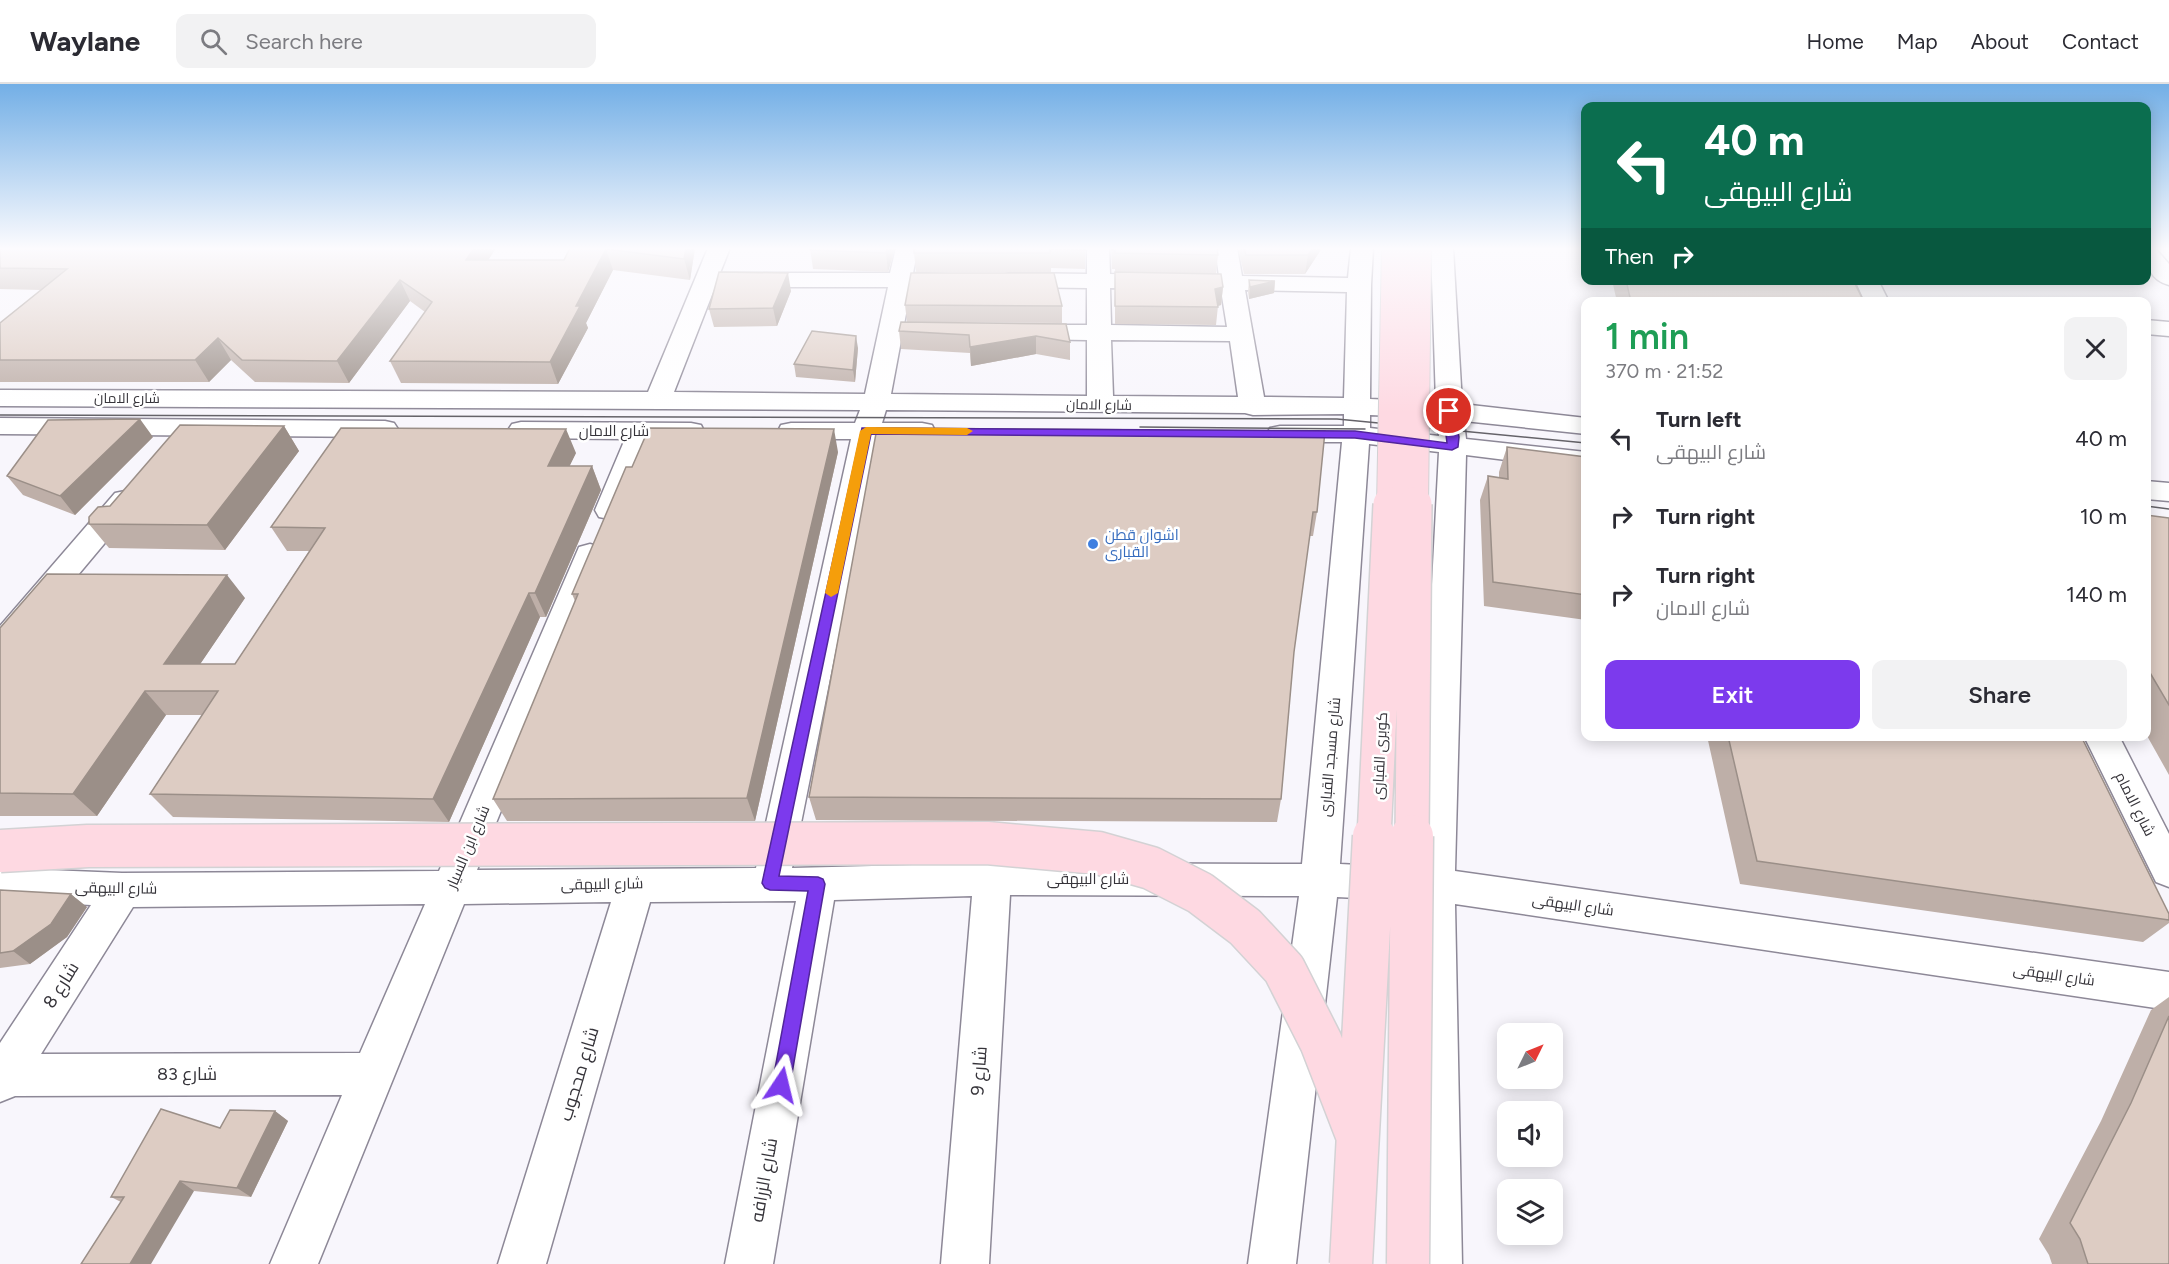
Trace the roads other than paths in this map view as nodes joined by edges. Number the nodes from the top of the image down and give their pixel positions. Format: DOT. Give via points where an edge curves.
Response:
graph roads {
  1 [pos="696,303"];
  2 [pos="900,303"];
  3 [pos="1097,303"];
  4 [pos="1235,303"];
  5 [pos="1359,303"];
  6 [pos="1395,303"];
  7 [pos="1417,303"];
  8 [pos="1444,303"];
  9 [pos="2151,327"];
  10 [pos="2169,329"];
  11 [pos="1006,332"];
  12 [pos="1098,333"];
  13 [pos="1240,334"];
  14 [pos="0,398"];
  15 [pos="1100,405"];
  16 [pos="1253,407"];
  17 [pos="1449,411"];
  18 [pos="650,415"];
  19 [pos="871,416"];
  20 [pos="1356,420"];
  21 [pos="1581,425"];
  22 [pos="0,426"];
  23 [pos="187,428"];
  24 [pos="414,429"];
  25 [pos="498,430"];
  26 [pos="713,431"];
  27 [pos="772,431"];
  28 [pos="949,431"];
  29 [pos="1260,434"];
  30 [pos="1452,447"];
  31 [pos="164,454"];
  32 [pos="1581,460"];
  33 [pos="142,481"];
  34 [pos="2151,490"];
  35 [pos="2169,492"];
  36 [pos="0,647"];
  37 [pos="2104,741"];
  38 [pos="0,851"];
  39 [pos="2169,871"];
  40 [pos="992,879"];
  41 [pos="1320,880"];
  42 [pos="770,883"];
  43 [pos="0,884"];
  44 [pos="636,884"];
  45 [pos="818,884"];
  46 [pos="1435,885"];
  47 [pos="451,887"];
  48 [pos="122,890"];
  49 [pos="2169,991"];
  50 [pos="374,1074"];
  51 [pos="1,1077"];
  52 [pos="1357,1135"];
  53 [pos="294,1264"];
  54 [pos="522,1264"];
  55 [pos="749,1264"];
  56 [pos="965,1264"];
  57 [pos="1272,1264"];
  58 [pos="1351,1264"];
  59 [pos="1408,1264"];
  60 [pos="1438,1264"];
  1 -- 18 [label="street, شارع ابن السيار"];
  2 -- 19 [label="street" via="901,331"];
  3 -- 12 [label="street"];
  4 -- 13 [label="street"];
  5 -- 20 [label="street, شارع مسجد القبارى"];
  6 -- 52 [label="main road, كوبرى القبارى, bridge" via="1382,715"];
  7 -- 59 [label="main road, bridge"];
  8 -- 17 [label="street"];
  9 -- 10 [label="street"];
  11 -- 12 [label="street"];
  12 -- 13 [label="street"];
  12 -- 15 [label="street"];
  13 -- 16 [label="street"];
  14 -- 18 [label="street, شارع الامان"];
  15 -- 16 [label="street, شارع الامان"];
  15 -- 19 [label="street, شارع الامان"];
  16 -- 20 [label="street, شارع الامان"];
  17 -- 20 [label="street, شارع الامان"];
  17 -- 21 [label="street, شارع الامان"];
  17 -- 30 [label="street"];
  18 -- 19 [label="street, شارع الامان"];
  18 -- 25 [label="street, شارع الامان"];
  18 -- 26 [label="street, شارع الامان"];
  18 -- 47 [label="street, شارع ابن السيار"];
  19 -- 27 [label="street, شارع الامان"];
  19 -- 28 [label="street, شارع الامان"];
  19 -- 42 [label="street"];
  20 -- 29 [label="street, شارع الامان"];
  20 -- 30 [label="street, شارع الامان"];
  20 -- 41 [label="street, شارع مسجد القبارى"];
  22 -- 23 [label="street, شارع الامان"];
  23 -- 24 [label="street, شارع الامان"];
  23 -- 31 [label="street"];
  30 -- 32 [label="street, شارع الامان"];
  30 -- 46 [label="street"];
  33 -- 36 [label="street"];
  34 -- 35 [label="street"];
  37 -- 39 [label="street, شارع الامام"];
  38 -- 52 [label="main road, bridge" via="88,846 987,843 1098,853 1150,868 1200,893 1245,927 1284,969 1321,1042"];
  40 -- 41 [label="street, شارع البيهقى"];
  40 -- 45 [label="street, شارع البيهقى"];
  40 -- 56 [label="street, شارع 9"];
  41 -- 46 [label="street, شارع البيهقى"];
  41 -- 57 [label="street, شارع مسجد القبارى"];
  42 -- 44 [label="street, شارع البيهقى"];
  42 -- 45 [label="street, شارع البيهقى"];
  43 -- 48 [label="street, شارع البيهقى"];
  44 -- 47 [label="street, شارع البيهقى"];
  44 -- 54 [label="street, شارع محجوب"];
  45 -- 55 [label="street, شارع الزرافه"];
  46 -- 49 [label="street, شارع البيهقى"];
  46 -- 60 [label="street"];
  47 -- 48 [label="street, شارع البيهقى"];
  47 -- 50 [label="street, شارع ابن السيار"];
  48 -- 51 [label="street, شارع 8"];
  50 -- 51 [label="street, شارع 83"];
  50 -- 53 [label="street, شارع ابن السيار"];
  52 -- 58 [label="main road, كوبرى القبارى, bridge"];
}
